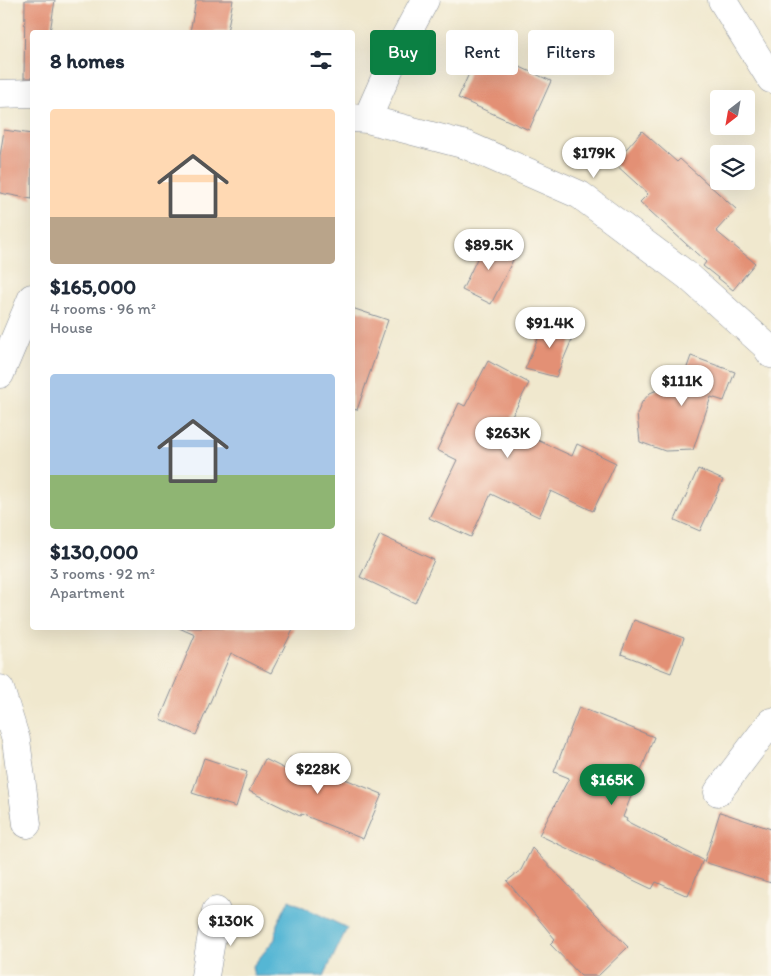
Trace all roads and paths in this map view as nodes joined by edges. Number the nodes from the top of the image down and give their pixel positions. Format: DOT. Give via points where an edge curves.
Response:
graph roads {
  1 [pos="425,0"];
  2 [pos="722,0"];
  3 [pos="771,79"];
  4 [pos="30,93"];
  5 [pos="0,94"];
  6 [pos="360,118"];
  7 [pos="30,303"];
  8 [pos="771,354"];
  9 [pos="0,374"];
  10 [pos="0,689"];
  11 [pos="771,722"];
  12 [pos="718,792"];
  13 [pos="27,824"];
  14 [pos="216,911"];
  15 [pos="204,976"];
  1 -- 6 [label="main road"];
  2 -- 3 [label="main road"];
  4 -- 5 [label="main road"];
  6 -- 8 [label="main road" via="466,145 580,195 688,276"];
  7 -- 9 [label="main road"];
  10 -- 13 [label="main road" via="16,740"];
  11 -- 12 [label="main road"];
  14 -- 15 [label="main road"];
}
